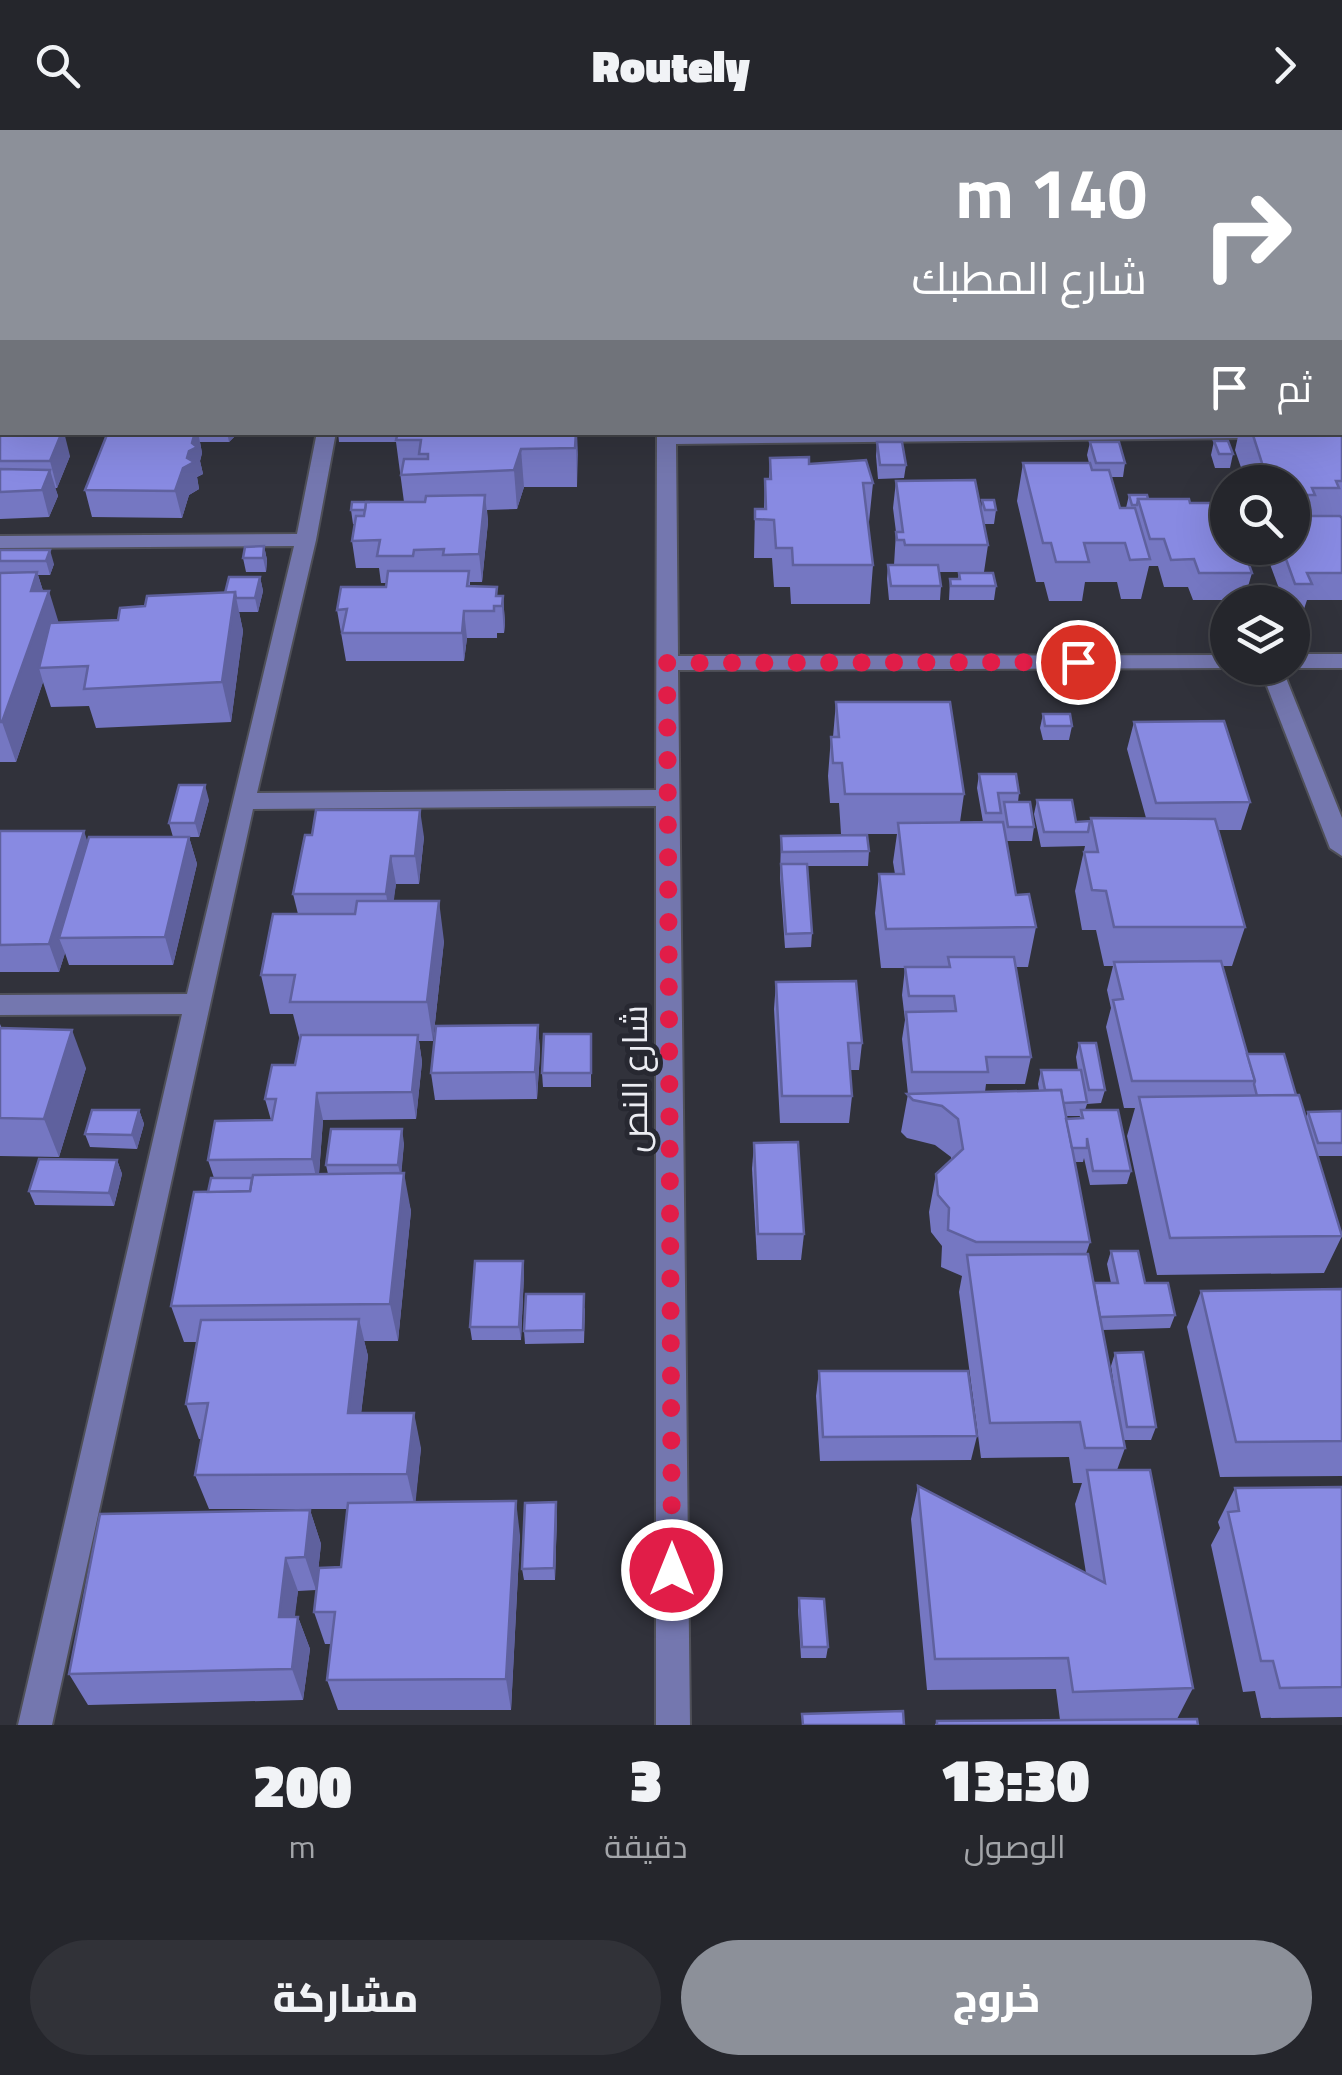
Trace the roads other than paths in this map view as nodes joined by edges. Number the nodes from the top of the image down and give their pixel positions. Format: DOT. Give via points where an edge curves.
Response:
graph roads {
  1 [pos="325,435"];
  2 [pos="666,435"];
  3 [pos="306,540"];
  4 [pos="0,542"];
  5 [pos="1342,661"];
  6 [pos="1210,662"];
  7 [pos="1310,662"];
  8 [pos="667,663"];
  9 [pos="1278,685"];
  10 [pos="667,798"];
  11 [pos="243,801"];
  12 [pos="1342,848"];
  13 [pos="196,1004"];
  14 [pos="0,1005"];
  15 [pos="35,1725"];
  16 [pos="673,1725"];
  1 -- 3 [label="street"];
  2 -- 8 [label="street, شارع النص"];
  3 -- 4 [label="street"];
  3 -- 11 [label="street"];
  5 -- 7 [label="street"];
  6 -- 8 [label="street"];
  8 -- 10 [label="street, شارع النص"];
  9 -- 12 [label="street"];
  10 -- 11 [label="street"];
  10 -- 16 [label="street, شارع النص"];
  11 -- 13 [label="street"];
  13 -- 14 [label="street"];
  13 -- 15 [label="street"];
}
